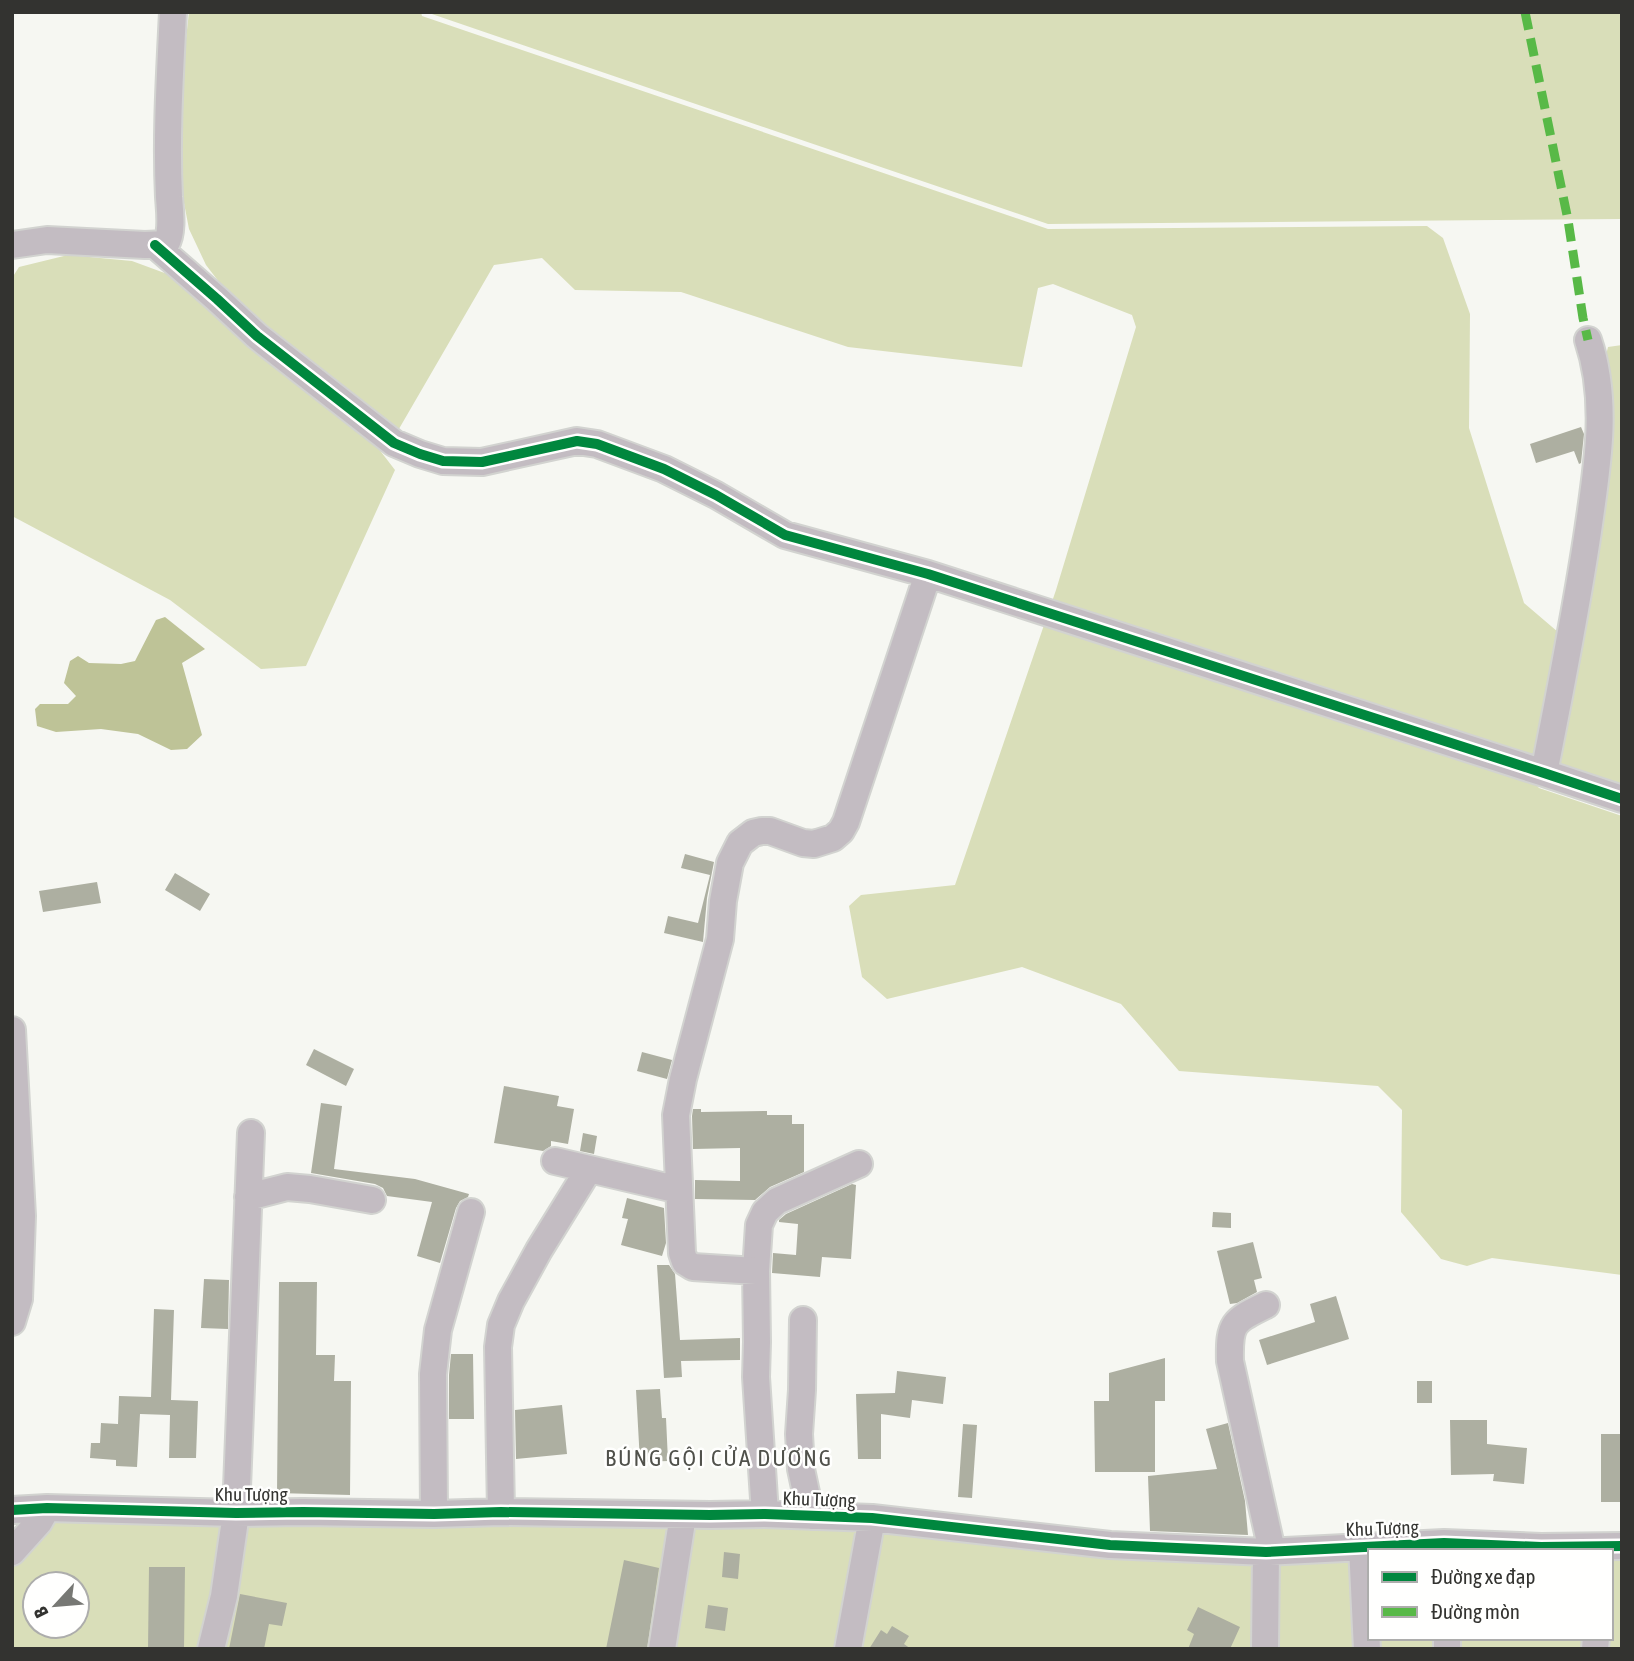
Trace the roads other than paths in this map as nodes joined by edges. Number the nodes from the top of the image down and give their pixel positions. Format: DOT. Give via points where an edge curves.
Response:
graph roads {
  1 [pos="173,12"];
  2 [pos="12,245"];
  3 [pos="155,245"];
  4 [pos="1588,340"];
  5 [pos="928,574"];
  6 [pos="1544,772"];
  7 [pos="1622,799"];
  8 [pos="12,1030"];
  9 [pos="251,1133"];
  10 [pos="555,1161"];
  11 [pos="859,1164"];
  12 [pos="16,1166"];
  13 [pos="589,1169"];
  14 [pos="679,1190"];
  15 [pos="248,1197"];
  16 [pos="373,1200"];
  17 [pos="471,1212"];
  18 [pos="755,1271"];
  19 [pos="1266,1305"];
  20 [pos="803,1320"];
  21 [pos="12,1322"];
  22 [pos="47,1508"];
  23 [pos="12,1510"];
  24 [pos="501,1512"];
  25 [pos="236,1513"];
  26 [pos="434,1514"];
  27 [pos="765,1514"];
  28 [pos="683,1515"];
  29 [pos="811,1516"];
  30 [pos="872,1518"];
  31 [pos="1362,1546"];
  32 [pos="1444,1547"];
  33 [pos="1605,1547"];
  34 [pos="12,1552"];
  35 [pos="1269,1552"];
  36 [pos="211,1649"];
  37 [pos="662,1649"];
  38 [pos="848,1649"];
  39 [pos="1265,1649"];
  40 [pos="1367,1649"];
  1 -- 3 [label="street" via="169,239"];
  2 -- 3 [label="street" via="47,240"];
  3 -- 5 [label="street" via="257,336 394,443 443,461 482,462 577,441 597,443 664,469 785,535"];
  4 -- 6 [label="street" via="1595,362 1599,454 1577,606"];
  5 -- 6 [label="street"];
  5 -- 14 [label="street" via="841,831 814,844 770,831 753,833 740,843 730,863 720,939 676,1115"];
  6 -- 7 [label="street"];
  8 -- 12 [label="street"];
  9 -- 15 [label="street"];
  10 -- 13 [label="street"];
  11 -- 18 [label="street" via="777,1201 765,1212 759,1225"];
  12 -- 21 [label="street" via="22,1216 19,1299"];
  13 -- 14 [label="street"];
  13 -- 24 [label="street" via="539,1250 501,1325"];
  14 -- 18 [label="street" via="685,1262"];
  15 -- 16 [label="street" via="287,1187"];
  15 -- 25 [label="street"];
  17 -- 26 [label="street" via="435,1352"];
  18 -- 27 [label="street"];
  19 -- 35 [label="street" via="1242,1316 1232,1328 1230,1361"];
  20 -- 29 [label="street" via="799,1434"];
  22 -- 23 [label="street, Khu Tượng"];
  22 -- 25 [label="street, Khu Tượng"];
  22 -- 34 [label="street"];
  24 -- 26 [label="street, Khu Tượng"];
  24 -- 28 [label="street, Khu Tượng"];
  25 -- 26 [label="street, Khu Tượng"];
  25 -- 36 [label="street"];
  27 -- 28 [label="street, Khu Tượng"];
  27 -- 29 [label="street, Khu Tượng"];
  28 -- 37 [label="street"];
  29 -- 30 [label="street, Khu Tượng"];
  30 -- 35 [label="street, Khu Tượng" via="1110,1545"];
  30 -- 38 [label="street"];
  31 -- 32 [label="street, Khu Tượng"];
  31 -- 35 [label="street, Khu Tượng"];
  31 -- 40 [label="street"];
  32 -- 33 [label="street, Khu Tượng"];
  35 -- 39 [label="street"];
}
